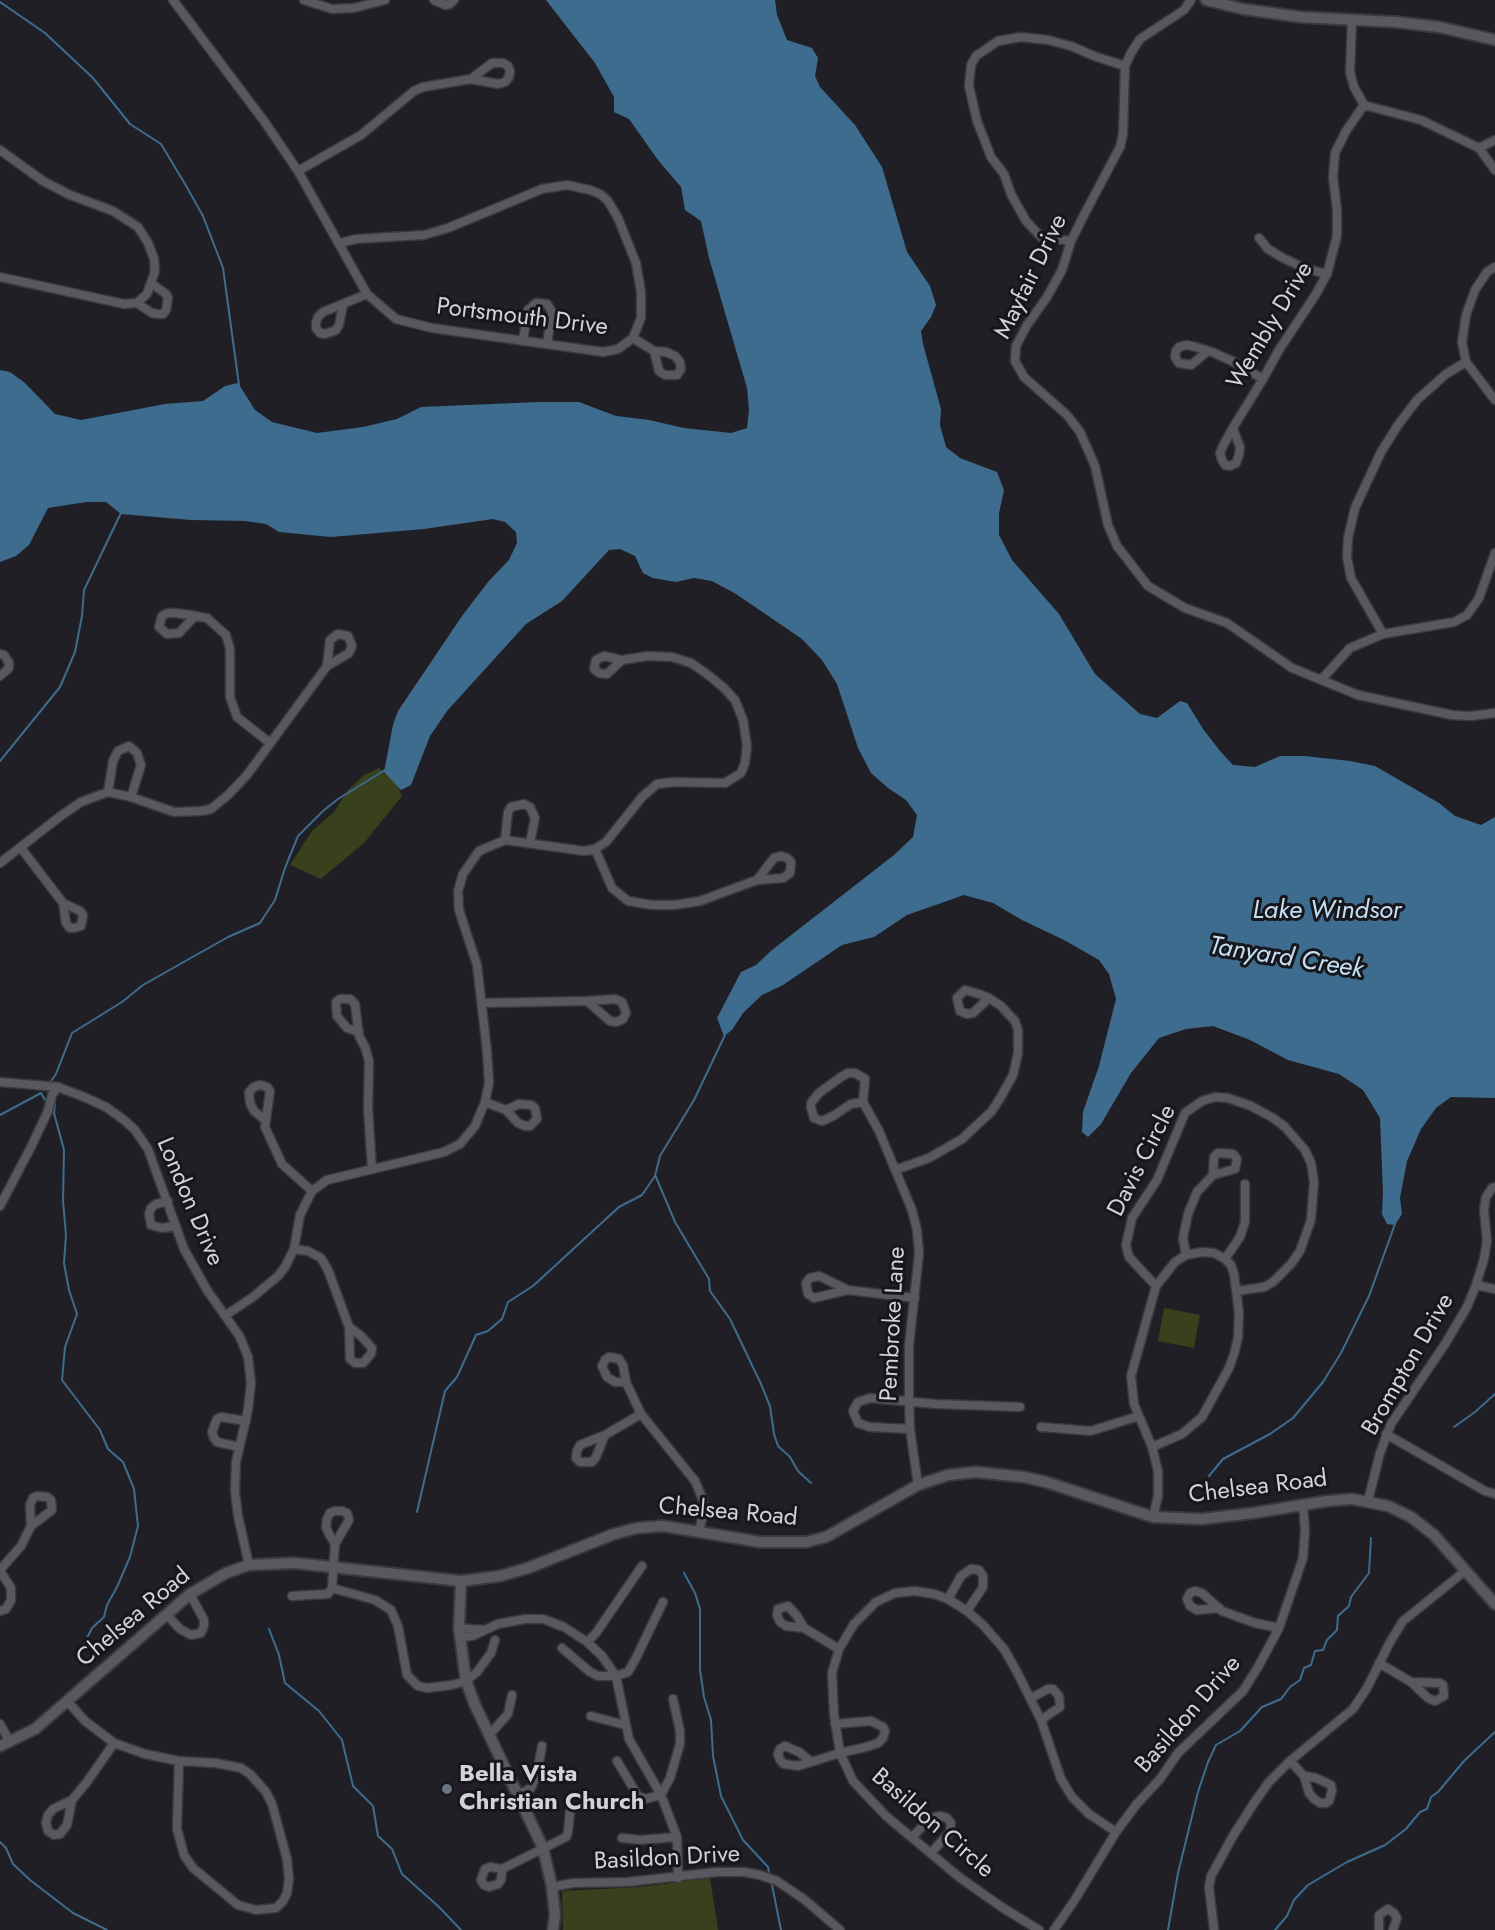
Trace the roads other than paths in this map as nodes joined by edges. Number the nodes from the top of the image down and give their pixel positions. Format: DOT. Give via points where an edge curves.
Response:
graph roads {
  1 [pos="173,0"];
  2 [pos="304,0"];
  3 [pos="385,0"];
  4 [pos="434,0"];
  5 [pos="454,0"];
  6 [pos="1191,0"];
  7 [pos="1206,0"];
  8 [pos="1353,19"];
  9 [pos="1495,40"];
  10 [pos="1125,66"];
  11 [pos="471,79"];
  12 [pos="1364,105"];
  13 [pos="1495,140"];
  14 [pos="1479,148"];
  15 [pos="0,150"];
  16 [pos="1495,170"];
  17 [pos="298,171"];
  18 [pos="1259,238"];
  19 [pos="1071,241"];
  20 [pos="340,243"];
  21 [pos="1495,267"];
  22 [pos="1327,274"];
  23 [pos="0,277"];
  24 [pos="152,284"];
  25 [pos="367,294"];
  26 [pos="137,303"];
  27 [pos="343,305"];
  28 [pos="633,338"];
  29 [pos="523,340"];
  30 [pos="548,344"];
  31 [pos="654,351"];
  32 [pos="1208,351"];
  33 [pos="1466,362"];
  34 [pos="1263,379"];
  35 [pos="1495,400"];
  36 [pos="1233,429"];
  37 [pos="1495,553"];
  38 [pos="195,616"];
  39 [pos="1383,634"];
  40 [pos="0,654"];
  41 [pos="622,660"];
  42 [pos="327,666"];
  43 [pos="0,676"];
  44 [pos="1322,680"];
  45 [pos="1495,713"];
  46 [pos="270,743"];
  47 [pos="108,792"];
  48 [pos="131,797"];
  49 [pos="505,840"];
  50 [pos="530,843"];
  51 [pos="21,848"];
  52 [pos="595,849"];
  53 [pos="0,863"];
  54 [pos="757,880"];
  55 [pos="63,903"];
  56 [pos="989,998"];
  57 [pos="586,1001"];
  58 [pos="482,1003"];
  59 [pos="359,1032"];
  60 [pos="0,1082"];
  61 [pos="58,1087"];
  62 [pos="485,1102"];
  63 [pos="864,1102"];
  64 [pos="506,1110"];
  65 [pos="266,1120"];
  66 [pos="372,1168"];
  67 [pos="895,1170"];
  68 [pos="1213,1175"];
  69 [pos="1245,1184"];
  70 [pos="1495,1187"];
  71 [pos="312,1191"];
  72 [pos="168,1201"];
  73 [pos="0,1206"];
  74 [pos="176,1226"];
  75 [pos="294,1249"];
  76 [pos="1186,1255"];
  77 [pos="1226,1259"];
  78 [pos="1476,1285"];
  79 [pos="1156,1286"];
  80 [pos="1495,1289"];
  81 [pos="848,1290"];
  82 [pos="1237,1291"];
  83 [pos="915,1298"];
  84 [pos="226,1315"];
  85 [pos="349,1327"];
  86 [pos="626,1382"];
  87 [pos="909,1401"];
  88 [pos="1020,1407"];
  89 [pos="641,1414"];
  90 [pos="1139,1416"];
  91 [pos="246,1421"];
  92 [pos="1041,1426"];
  93 [pos="910,1429"];
  94 [pos="1386,1434"];
  95 [pos="605,1436"];
  96 [pos="238,1447"];
  97 [pos="1152,1447"];
  98 [pos="918,1485"];
  99 [pos="1495,1494"];
  100 [pos="1368,1501"];
  101 [pos="1303,1505"];
  102 [pos="1153,1517"];
  103 [pos="31,1526"];
  104 [pos="699,1531"];
  105 [pos="335,1544"];
  106 [pos="249,1565"];
  107 [pos="642,1566"];
  108 [pos="333,1567"];
  109 [pos="0,1571"];
  110 [pos="1465,1571"];
  111 [pos="461,1581"];
  112 [pos="332,1588"];
  113 [pos="190,1594"];
  114 [pos="292,1596"];
  115 [pos="948,1599"];
  116 [pos="663,1602"];
  117 [pos="1495,1604"];
  118 [pos="1219,1608"];
  119 [pos="0,1611"];
  120 [pos="967,1611"];
  121 [pos="166,1614"];
  122 [pos="804,1628"];
  123 [pos="1279,1628"];
  124 [pos="460,1632"];
  125 [pos="495,1640"];
  126 [pos="587,1642"];
  127 [pos="562,1648"];
  128 [pos="839,1648"];
  129 [pos="1379,1663"];
  130 [pos="616,1676"];
  131 [pos="466,1681"];
  132 [pos="1412,1682"];
  133 [pos="512,1695"];
  134 [pos="1031,1698"];
  135 [pos="673,1699"];
  136 [pos="68,1702"];
  137 [pos="591,1716"];
  138 [pos="1041,1720"];
  139 [pos="0,1724"];
  140 [pos="835,1724"];
  141 [pos="625,1725"];
  142 [pos="489,1734"];
  143 [pos="114,1743"];
  144 [pos="5,1744"];
  145 [pos="542,1746"];
  146 [pos="840,1753"];
  147 [pos="179,1761"];
  148 [pos="617,1761"];
  149 [pos="1290,1761"];
  150 [pos="811,1762"];
  151 [pos="1304,1776"];
  152 [pos="519,1795"];
  153 [pos="661,1795"];
  154 [pos="72,1800"];
  155 [pos="570,1812"];
  156 [pos="1116,1832"];
  157 [pos="677,1837"];
  158 [pos="912,1837"];
  159 [pos="622,1838"];
  160 [pos="543,1848"];
  161 [pos="931,1853"];
  162 [pos="502,1869"];
  163 [pos="678,1878"];
  164 [pos="552,1887"];
  165 [pos="553,1930"];
  166 [pos="840,1930"];
  167 [pos="1039,1930"];
  168 [pos="1054,1930"];
  169 [pos="1214,1930"];
  170 [pos="1379,1930"];
  171 [pos="1393,1930"];
  1 -- 17 [label="street, Portsmouth Drive"];
  2 -- 3 [label="street" via="332,9"];
  4 -- 5 [label="street" via="445,5"];
  6 -- 10 [label="street, Mayfair Drive" via="1184,10 1140,39"];
  7 -- 8 [label="street" via="1300,17"];
  8 -- 9 [label="street" via="1439,27"];
  8 -- 12 [label="street" via="1350,72"];
  10 -- 19 [label="street, Mayfair Drive" via="1124,134 1120,147"];
  10 -- 19 [label="street" via="1071,46 1021,37 998,41 976,56 971,65 969,86 977,121 1026,221 1041,237"];
  11 -- 17 [label="street" via="414,91 361,135"];
  12 -- 14 [label="street" via="1421,120"];
  12 -- 22 [label="street, Wembly Drive" via="1335,153 1337,236"];
  13 -- 14 [label="street"];
  14 -- 16 [label="street"];
  15 -- 24 [label="street" via="43,181 138,226 154,260"];
  17 -- 20 [label="street, Portsmouth Drive"];
  18 -- 22 [label="street" via="1282,258"];
  19 -- 44 [label="street, Mayfair Drive" via="1062,270 1016,346 1015,361 1024,377 1067,415 1080,432 1095,466 1108,525 1117,546 1148,586 1185,608 1227,623 1292,668"];
  20 -- 25 [label="street, Portsmouth Drive"];
  20 -- 28 [label="street, Portsmouth Drive" via="424,236 548,187 567,185 590,190 608,201 636,263 642,292 641,318"];
  21 -- 33 [label="street" via="1475,290 1466,315 1462,342"];
  22 -- 34 [label="street, Wembly Drive"];
  23 -- 26 [label="street" via="120,303"];
  24 -- 26 [label="street"];
  24 -- 26 [label="street" via="168,298 163,314 152,313"];
  25 -- 27 [label="street"];
  25 -- 29 [label="street, Portsmouth Drive" via="396,319"];
  28 -- 30 [label="street, Portsmouth Drive" via="618,349 603,352"];
  28 -- 31 [label="street"];
  29 -- 30 [label="street, Portsmouth Drive"];
  29 -- 30 [label="street" via="528,310 536,303 547,304 552,312"];
  32 -- 34 [label="street"];
  33 -- 35 [label="street"];
  33 -- 39 [label="street" via="1417,400 1381,452 1354,508 1347,557 1351,578"];
  34 -- 36 [label="street, Wembly Drive"];
  37 -- 39 [label="street" via="1479,598 1467,615 1454,622"];
  38 -- 46 [label="street" via="207,618 226,634 230,649 230,698 237,717"];
  39 -- 44 [label="street" via="1350,648"];
  40 -- 43 [label="street" via="9,668"];
  41 -- 52 [label="street" via="672,657 707,674 740,709 746,763 741,773 725,783 657,784 636,803 606,842"];
  42 -- 46 [label="street"];
  44 -- 45 [label="street, Mayfair Drive" via="1358,695 1452,716"];
  46 -- 48 [label="street" via="228,795 201,812 160,809"];
  47 -- 48 [label="street"];
  47 -- 48 [label="street" via="113,761 118,751 129,747 137,753 141,765"];
  47 -- 51 [label="street" via="81,802"];
  49 -- 50 [label="street"];
  49 -- 50 [label="street" via="508,812 511,807 524,804 531,807 535,818"];
  49 -- 58 [label="street" via="479,851 463,874 458,891 459,910 477,965"];
  50 -- 52 [label="street" via="584,851"];
  51 -- 53 [label="street"];
  51 -- 55 [label="street"];
  52 -- 54 [label="street" via="612,888 628,901 652,905 700,901"];
  56 -- 67 [label="street" via="1009,1013 1018,1030 1016,1064 1002,1095 992,1111 963,1139 929,1158"];
  57 -- 58 [label="street"];
  58 -- 62 [label="street" via="489,1083"];
  59 -- 66 [label="street" via="369,1061"];
  60 -- 61 [label="street, London Drive"];
  61 -- 72 [label="street, London Drive" via="106,1107 135,1130 148,1149"];
  61 -- 73 [label="street"];
  62 -- 64 [label="street"];
  62 -- 66 [label="street" via="475,1126 460,1144 421,1159"];
  63 -- 63 [label="street, Pembroke Lane" via="851,1104 822,1121 814,1118 811,1108 819,1093 848,1073 865,1078"];
  63 -- 67 [label="street, Pembroke Lane"];
  65 -- 71 [label="street" via="265,1127 282,1164"];
  66 -- 71 [label="street" via="327,1180"];
  67 -- 83 [label="street, Pembroke Lane" via="917,1230"];
  68 -- 76 [label="street" via="1197,1192 1188,1214 1183,1238"];
  69 -- 77 [label="street" via="1245,1222"];
  70 -- 78 [label="street, Brompton Drive" via="1486,1197 1487,1241"];
  71 -- 75 [label="street" via="300,1215"];
  72 -- 74 [label="street, London Drive"];
  72 -- 74 [label="street" via="151,1208 152,1225"];
  74 -- 84 [label="street, London Drive" via="195,1269"];
  75 -- 84 [label="street" via="278,1276"];
  75 -- 85 [label="street" via="321,1258"];
  76 -- 77 [label="street" via="1214,1253"];
  76 -- 79 [label="street" via="1175,1262"];
  77 -- 82 [label="street"];
  78 -- 80 [label="street, Brompton Drive"];
  78 -- 94 [label="street, Brompton Drive" via="1445,1344"];
  79 -- 82 [label="street, Davis Circle" via="1130,1257 1126,1245 1132,1218 1157,1180 1185,1113 1215,1097 1251,1106 1285,1127 1305,1150 1314,1182 1311,1220 1295,1258 1273,1282"];
  79 -- 90 [label="street" via="1131,1376"];
  81 -- 83 [label="street"];
  82 -- 97 [label="street" via="1238,1338 1229,1368 1193,1427"];
  83 -- 87 [label="street, Pembroke Lane" via="909,1346"];
  84 -- 91 [label="street, London Drive" via="248,1357 251,1383"];
  86 -- 89 [label="street"];
  87 -- 88 [label="street"];
  87 -- 93 [label="street, Pembroke Lane"];
  87 -- 93 [label="street" via="864,1399 853,1411 858,1423 870,1427"];
  89 -- 95 [label="street"];
  89 -- 104 [label="street" via="695,1481 704,1511"];
  90 -- 92 [label="street" via="1091,1431"];
  90 -- 97 [label="street"];
  91 -- 96 [label="street, London Drive"];
  91 -- 96 [label="street" via="221,1417 212,1432 217,1442"];
  93 -- 98 [label="street, Pembroke Lane"];
  94 -- 99 [label="street"];
  94 -- 100 [label="street, Brompton Drive"];
  96 -- 106 [label="street, London Drive" via="235,1491"];
  97 -- 102 [label="street" via="1158,1471"];
  98 -- 102 [label="street, Chelsea Road" via="948,1475 976,1472 1024,1477"];
  98 -- 104 [label="street, Chelsea Road" via="826,1537 806,1542 760,1542"];
  100 -- 101 [label="street, Chelsea Road" via="1327,1500"];
  100 -- 110 [label="street, Chelsea Road" via="1411,1517 1434,1535"];
  101 -- 102 [label="street, Chelsea Road" via="1202,1519"];
  101 -- 123 [label="street, Basildon Drive" via="1302,1558"];
  103 -- 109 [label="street" via="21,1546"];
  104 -- 111 [label="street, Chelsea Road" via="663,1526 638,1528 528,1568"];
  105 -- 108 [label="street"];
  106 -- 108 [label="street, Chelsea Road" via="294,1563"];
  106 -- 113 [label="street, Chelsea Road"];
  107 -- 126 [label="street"];
  108 -- 111 [label="street, Chelsea Road"];
  108 -- 112 [label="street"];
  109 -- 119 [label="street" via="11,1588 11,1600 6,1610"];
  110 -- 117 [label="street, Chelsea Road"];
  110 -- 129 [label="street" via="1403,1621"];
  111 -- 124 [label="street"];
  112 -- 114 [label="street" via="328,1594"];
  112 -- 131 [label="street" via="375,1600 391,1610 408,1675 418,1686 452,1686"];
  113 -- 121 [label="street, Chelsea Road"];
  113 -- 121 [label="street" via="204,1620 201,1633 191,1635"];
  115 -- 120 [label="street, Basildon Circle"];
  115 -- 120 [label="street" via="961,1575 970,1569 979,1570 983,1587"];
  115 -- 128 [label="street, Basildon Circle" via="915,1591 886,1597 864,1612"];
  116 -- 130 [label="street" via="635,1660 628,1671"];
  118 -- 123 [label="street"];
  120 -- 134 [label="street, Basildon Circle" via="1004,1649"];
  121 -- 136 [label="street, Chelsea Road"];
  122 -- 128 [label="street"];
  123 -- 156 [label="street, Basildon Drive" via="1243,1691 1178,1753"];
  124 -- 126 [label="street" via="472,1636 498,1624 543,1619"];
  124 -- 131 [label="street"];
  125 -- 131 [label="street" via="491,1653"];
  126 -- 130 [label="street"];
  127 -- 130 [label="street" via="597,1676"];
  128 -- 140 [label="street, Basildon Circle" via="832,1673"];
  129 -- 132 [label="street"];
  129 -- 149 [label="street" via="1353,1709"];
  130 -- 141 [label="street"];
  131 -- 142 [label="street"];
  133 -- 142 [label="street" via="508,1714"];
  134 -- 138 [label="street, Basildon Circle"];
  134 -- 138 [label="street" via="1048,1689 1059,1696 1060,1707"];
  135 -- 153 [label="street" via="680,1744"];
  136 -- 143 [label="street"];
  136 -- 144 [label="street, Chelsea Road" via="35,1729"];
  137 -- 141 [label="street"];
  138 -- 156 [label="street, Basildon Circle" via="1061,1779 1072,1797"];
  139 -- 144 [label="street"];
  140 -- 146 [label="street, Basildon Circle"];
  140 -- 146 [label="street" via="871,1721 885,1731 878,1743"];
  141 -- 153 [label="street"];
  142 -- 152 [label="street"];
  143 -- 147 [label="street"];
  143 -- 154 [label="street"];
  145 -- 152 [label="street" via="531,1788"];
  146 -- 150 [label="street"];
  146 -- 158 [label="street, Basildon Circle" via="853,1781 867,1798"];
  147 -- 147 [label="street" via="241,1768 266,1792 283,1842 290,1880 287,1893 276,1908 256,1910 238,1905 193,1868 184,1855 177,1829"];
  148 -- 153 [label="street" via="638,1796 645,1799"];
  149 -- 151 [label="street"];
  149 -- 169 [label="street" via="1269,1782 1214,1868 1209,1887"];
  152 -- 160 [label="street"];
  153 -- 157 [label="street"];
  155 -- 160 [label="street" via="566,1837"];
  156 -- 168 [label="street, Basildon Drive"];
  157 -- 159 [label="street"];
  157 -- 163 [label="street"];
  158 -- 161 [label="street, Basildon Circle"];
  158 -- 161 [label="street" via="931,1818 947,1818 950,1832"];
  160 -- 162 [label="street"];
  160 -- 164 [label="street"];
  161 -- 167 [label="street, Basildon Circle" via="959,1877"];
  163 -- 164 [label="street, Basildon Drive"];
  163 -- 166 [label="street, Basildon Drive" via="732,1871 760,1875 806,1900"];
  164 -- 165 [label="street"];
  170 -- 171 [label="street" via="1379,1915 1388,1909 1397,1918"];
}
